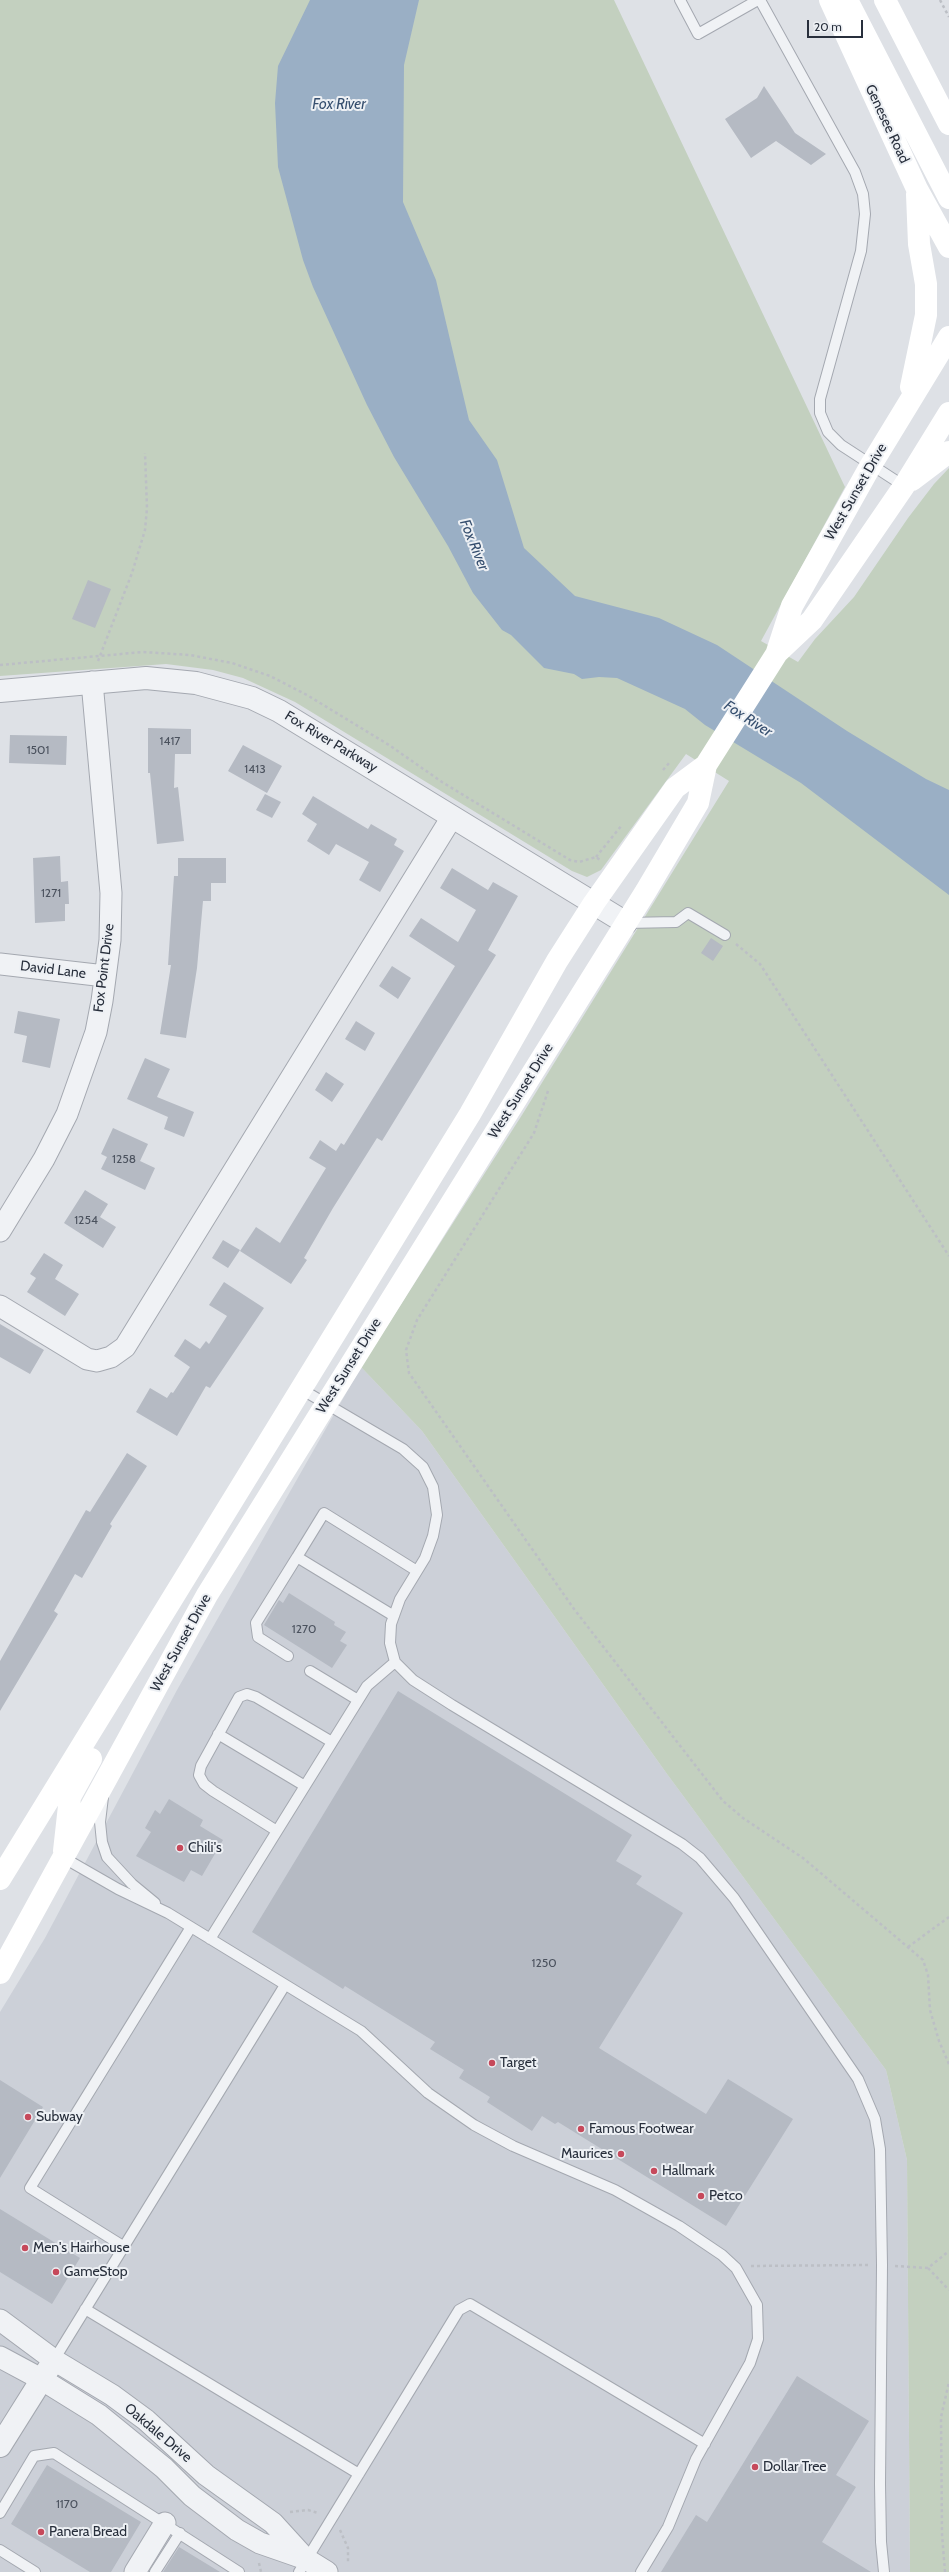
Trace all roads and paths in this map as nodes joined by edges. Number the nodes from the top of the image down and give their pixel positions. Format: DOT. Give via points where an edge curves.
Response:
graph roads {
  1 [pos="680,0"];
  2 [pos="759,0"];
  3 [pos="830,0"];
  4 [pos="847,0"];
  5 [pos="885,0"];
  6 [pos="940,0"];
  7 [pos="949,17"];
  8 [pos="949,124"];
  9 [pos="917,189"];
  10 [pos="949,198"];
  11 [pos="949,247"];
  12 [pos="949,337"];
  13 [pos="906,407"];
  14 [pos="949,413"];
  15 [pos="949,452"];
  16 [pos="145,453"];
  17 [pos="871,465"];
  18 [pos="904,486"];
  19 [pos="777,653"];
  20 [pos="99,656"];
  21 [pos="0,665"];
  22 [pos="92,682"];
  23 [pos="0,691"];
  24 [pos="706,765"];
  25 [pos="452,817"];
  26 [pos="616,870"];
  27 [pos="594,903"];
  28 [pos="626,923"];
  29 [pos="725,935"];
  30 [pos="0,964"];
  31 [pos="105,976"];
  32 [pos="548,1089"];
  33 [pos="0,1231"];
  34 [pos="949,1256"];
  35 [pos="0,1306"];
  36 [pos="301,1389"];
  37 [pos="326,1403"];
  38 [pos="298,1557"];
  39 [pos="417,1571"];
  40 [pos="394,1616"];
  41 [pos="288,1656"];
  42 [pos="395,1662"];
  43 [pos="310,1671"];
  44 [pos="358,1700"];
  45 [pos="110,1701"];
  46 [pos="218,1734"];
  47 [pos="332,1742"];
  48 [pos="108,1776"];
  49 [pos="305,1786"];
  50 [pos="40,1815"];
  51 [pos="277,1831"];
  52 [pos="64,1858"];
  53 [pos="0,1879"];
  54 [pos="33,1913"];
  55 [pos="168,1913"];
  56 [pos="949,1917"];
  57 [pos="190,1927"];
  58 [pos="210,1939"];
  59 [pos="908,1947"];
  60 [pos="0,1973"];
  61 [pos="285,1985"];
  62 [pos="949,2064"];
  63 [pos="123,2246"];
  64 [pos="949,2251"];
  65 [pos="869,2265"];
  66 [pos="895,2266"];
  67 [pos="736,2268"];
  68 [pos="928,2268"];
  69 [pos="949,2290"];
  70 [pos="85,2308"];
  71 [pos="0,2320"];
  72 [pos="0,2357"];
  73 [pos="54,2360"];
  74 [pos="41,2379"];
  75 [pos="949,2382"];
  76 [pos="705,2444"];
  77 [pos="0,2446"];
  78 [pos="359,2474"];
  79 [pos="0,2513"];
  80 [pos="319,2513"];
  81 [pos="286,2514"];
  82 [pos="173,2528"];
  83 [pos="340,2530"];
  84 [pos="0,2550"];
  85 [pos="258,2560"];
  86 [pos="348,2564"];
  87 [pos="303,2566"];
  88 [pos="35,2572"];
  89 [pos="135,2572"];
  90 [pos="155,2572"];
  91 [pos="238,2572"];
  92 [pos="261,2572"];
  93 [pos="327,2572"];
  94 [pos="641,2572"];
  95 [pos="884,2572"];
  96 [pos="946,2572"];
  1 -- 2 [label="lane" via="698,34"];
  2 -- 17 [label="lane" via="855,172 863,194 865,214 861,251 820,399 820,413 828,432 841,445"];
  3 -- 9 [label="main road, Genesee Road"];
  4 -- 10 [label="main road"];
  5 -- 8 [label="main road"];
  6 -- 7 [label="path"];
  9 -- 11 [label="main road, Genesee Road"];
  9 -- 13 [label="main road" via="919,244 926,284 926,315"];
  12 -- 13 [label="main road, West Sunset Drive"];
  13 -- 17 [label="main road, West Sunset Drive"];
  14 -- 18 [label="main road, West Sunset Drive"];
  15 -- 18 [label="main road"];
  16 -- 20 [label="path" via="145,530 132,573"];
  17 -- 18 [label="lane"];
  17 -- 19 [label="main road, West Sunset Drive" via="792,606"];
  18 -- 19 [label="main road, West Sunset Drive" via="812,620"];
  19 -- 24 [label="main road, West Sunset Drive"];
  20 -- 21 [label="path"];
  20 -- 22 [label="path"];
  20 -- 26 [label="path" via="143,652 190,655 232,663 270,676 383,741 442,782 566,858 579,862 596,857"];
  22 -- 23 [label="street, Fox River Parkway"];
  22 -- 25 [label="street, Fox River Parkway" via="146,678 196,683 252,698 279,711"];
  22 -- 31 [label="street, Fox Point Drive" via="111,893 110,940"];
  24 -- 26 [label="main road, West Sunset Drive" via="675,788"];
  24 -- 28 [label="main road, West Sunset Drive" via="698,802"];
  25 -- 27 [label="street, Fox River Parkway"];
  25 -- 35 [label="street" via="125,1347 104,1359 87,1359"];
  26 -- 27 [label="main road, West Sunset Drive"];
  27 -- 28 [label="street, Fox River Parkway"];
  27 -- 36 [label="main road, West Sunset Drive" via="557,961 470,1114"];
  28 -- 29 [label="lane" via="676,922 688,913"];
  28 -- 37 [label="main road, West Sunset Drive"];
  29 -- 34 [label="path" via="760,964"];
  30 -- 31 [label="street, David Lane"];
  31 -- 33 [label="street, Fox Point Drive" via="96,1032 66,1114 44,1159"];
  32 -- 59 [label="path" via="534,1133 417,1320 406,1350 409,1373 574,1608 723,1800 743,1818 803,1858"];
  36 -- 37 [label="lane"];
  36 -- 45 [label="main road, West Sunset Drive"];
  37 -- 39 [label="lane" via="403,1449 423,1467 433,1487 437,1515 433,1536"];
  37 -- 48 [label="main road, West Sunset Drive" via="207,1595"];
  38 -- 39 [label="lane" via="324,1514"];
  38 -- 40 [label="lane"];
  38 -- 41 [label="lane" via="256,1623 258,1637"];
  39 -- 40 [label="lane" via="400,1599"];
  40 -- 42 [label="lane" via="390,1643"];
  42 -- 44 [label="lane" via="367,1686"];
  42 -- 95 [label="lane" via="413,1680 445,1701 682,1844 700,1858 734,1898 858,2078 875,2119 880,2149 880,2484"];
  43 -- 44 [label="lane"];
  44 -- 47 [label="lane"];
  45 -- 50 [label="main road, West Sunset Drive"];
  45 -- 52 [label="main road" via="97,1746 70,1797"];
  46 -- 47 [label="lane" via="239,1698 247,1694 256,1696"];
  46 -- 49 [label="lane"];
  46 -- 51 [label="lane" via="201,1766 199,1775 204,1784"];
  47 -- 49 [label="lane"];
  48 -- 52 [label="main road, West Sunset Drive"];
  48 -- 55 [label="lane" via="100,1822 107,1857 132,1884"];
  49 -- 51 [label="lane"];
  50 -- 53 [label="main road, West Sunset Drive"];
  50 -- 54 [label="main road" via="56,1828 54,1844 36,1877"];
  51 -- 58 [label="lane"];
  52 -- 54 [label="main road, West Sunset Drive"];
  52 -- 55 [label="lane" via="118,1889"];
  54 -- 60 [label="main road, West Sunset Drive"];
  55 -- 57 [label="lane"];
  56 -- 59 [label="path"];
  57 -- 58 [label="lane"];
  57 -- 63 [label="lane" via="30,2188"];
  58 -- 61 [label="lane"];
  59 -- 62 [label="path" via="923,1960 928,1975 930,2010"];
  61 -- 63 [label="lane"];
  61 -- 67 [label="lane" via="361,2031 428,2093 474,2125 513,2146 615,2190 679,2226 722,2255"];
  63 -- 70 [label="lane"];
  64 -- 68 [label="path"];
  65 -- 67 [label="path" via="756,2265"];
  66 -- 68 [label="path"];
  67 -- 76 [label="lane" via="757,2305 758,2339 750,2363"];
  68 -- 69 [label="path"];
  70 -- 73 [label="lane"];
  70 -- 78 [label="lane"];
  71 -- 73 [label="street, Oakdale Drive"];
  72 -- 74 [label="street, Oakdale Drive"];
  73 -- 74 [label="street"];
  73 -- 87 [label="street, Oakdale Drive" via="112,2395 146,2420 206,2475 273,2522"];
  74 -- 77 [label="street"];
  74 -- 87 [label="street, Oakdale Drive" via="99,2415 164,2468 192,2496 237,2530"];
  75 -- 96 [label="path" via="941,2417 942,2534"];
  76 -- 78 [label="lane" via="470,2304 459,2310"];
  76 -- 94 [label="lane" via="668,2527"];
  78 -- 87 [label="lane"];
  79 -- 82 [label="lane" via="34,2456 54,2453"];
  80 -- 81 [label="path" via="308,2510"];
  82 -- 89 [label="street"];
  82 -- 90 [label="lane"];
  82 -- 91 [label="lane"];
  83 -- 86 [label="path" via="348,2548"];
  84 -- 88 [label="lane"];
  85 -- 92 [label="path"];
  87 -- 93 [label="street, Oakdale Drive"];
}
